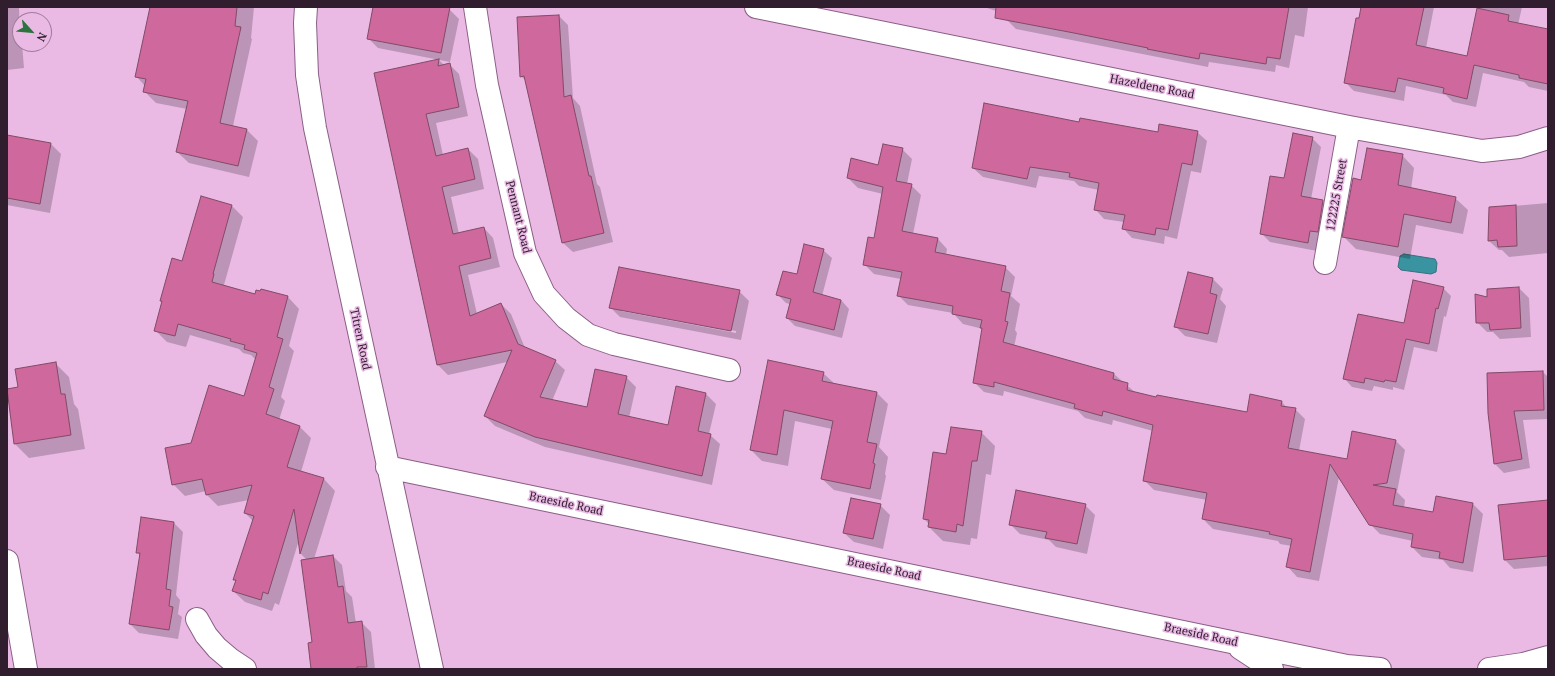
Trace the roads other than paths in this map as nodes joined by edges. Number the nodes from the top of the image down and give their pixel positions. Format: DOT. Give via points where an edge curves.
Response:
graph roads {
  1 [pos="306,7"];
  2 [pos="475,7"];
  3 [pos="756,7"];
  4 [pos="1350,127"];
  5 [pos="1548,138"];
  6 [pos="1325,263"];
  7 [pos="729,370"];
  8 [pos="387,466"];
  9 [pos="7,561"];
  10 [pos="197,619"];
  11 [pos="1228,641"];
  12 [pos="1548,657"];
  13 [pos="26,669"];
  14 [pos="245,669"];
  15 [pos="432,669"];
  16 [pos="1272,669"];
  17 [pos="1380,669"];
  18 [pos="1490,669"];
  1 -- 8 [label="street, Titren Road" via="307,75 316,128"];
  2 -- 7 [label="street, Pennant Road" via="486,85 525,253 544,294 566,318 588,335 614,344"];
  3 -- 4 [label="street, Hazeldene Road"];
  4 -- 5 [label="street, Hazeldene Road" via="1482,151 1519,147"];
  4 -- 6 [label="street, 122225 Street"];
  8 -- 11 [label="street, Braeside Road"];
  8 -- 15 [label="street, Titren Road"];
  9 -- 13 [label="street"];
  10 -- 14 [label="street" via="217,648"];
  11 -- 16 [label="street"];
  11 -- 17 [label="street, Braeside Road" via="1347,666"];
  12 -- 18 [label="street"];
}
